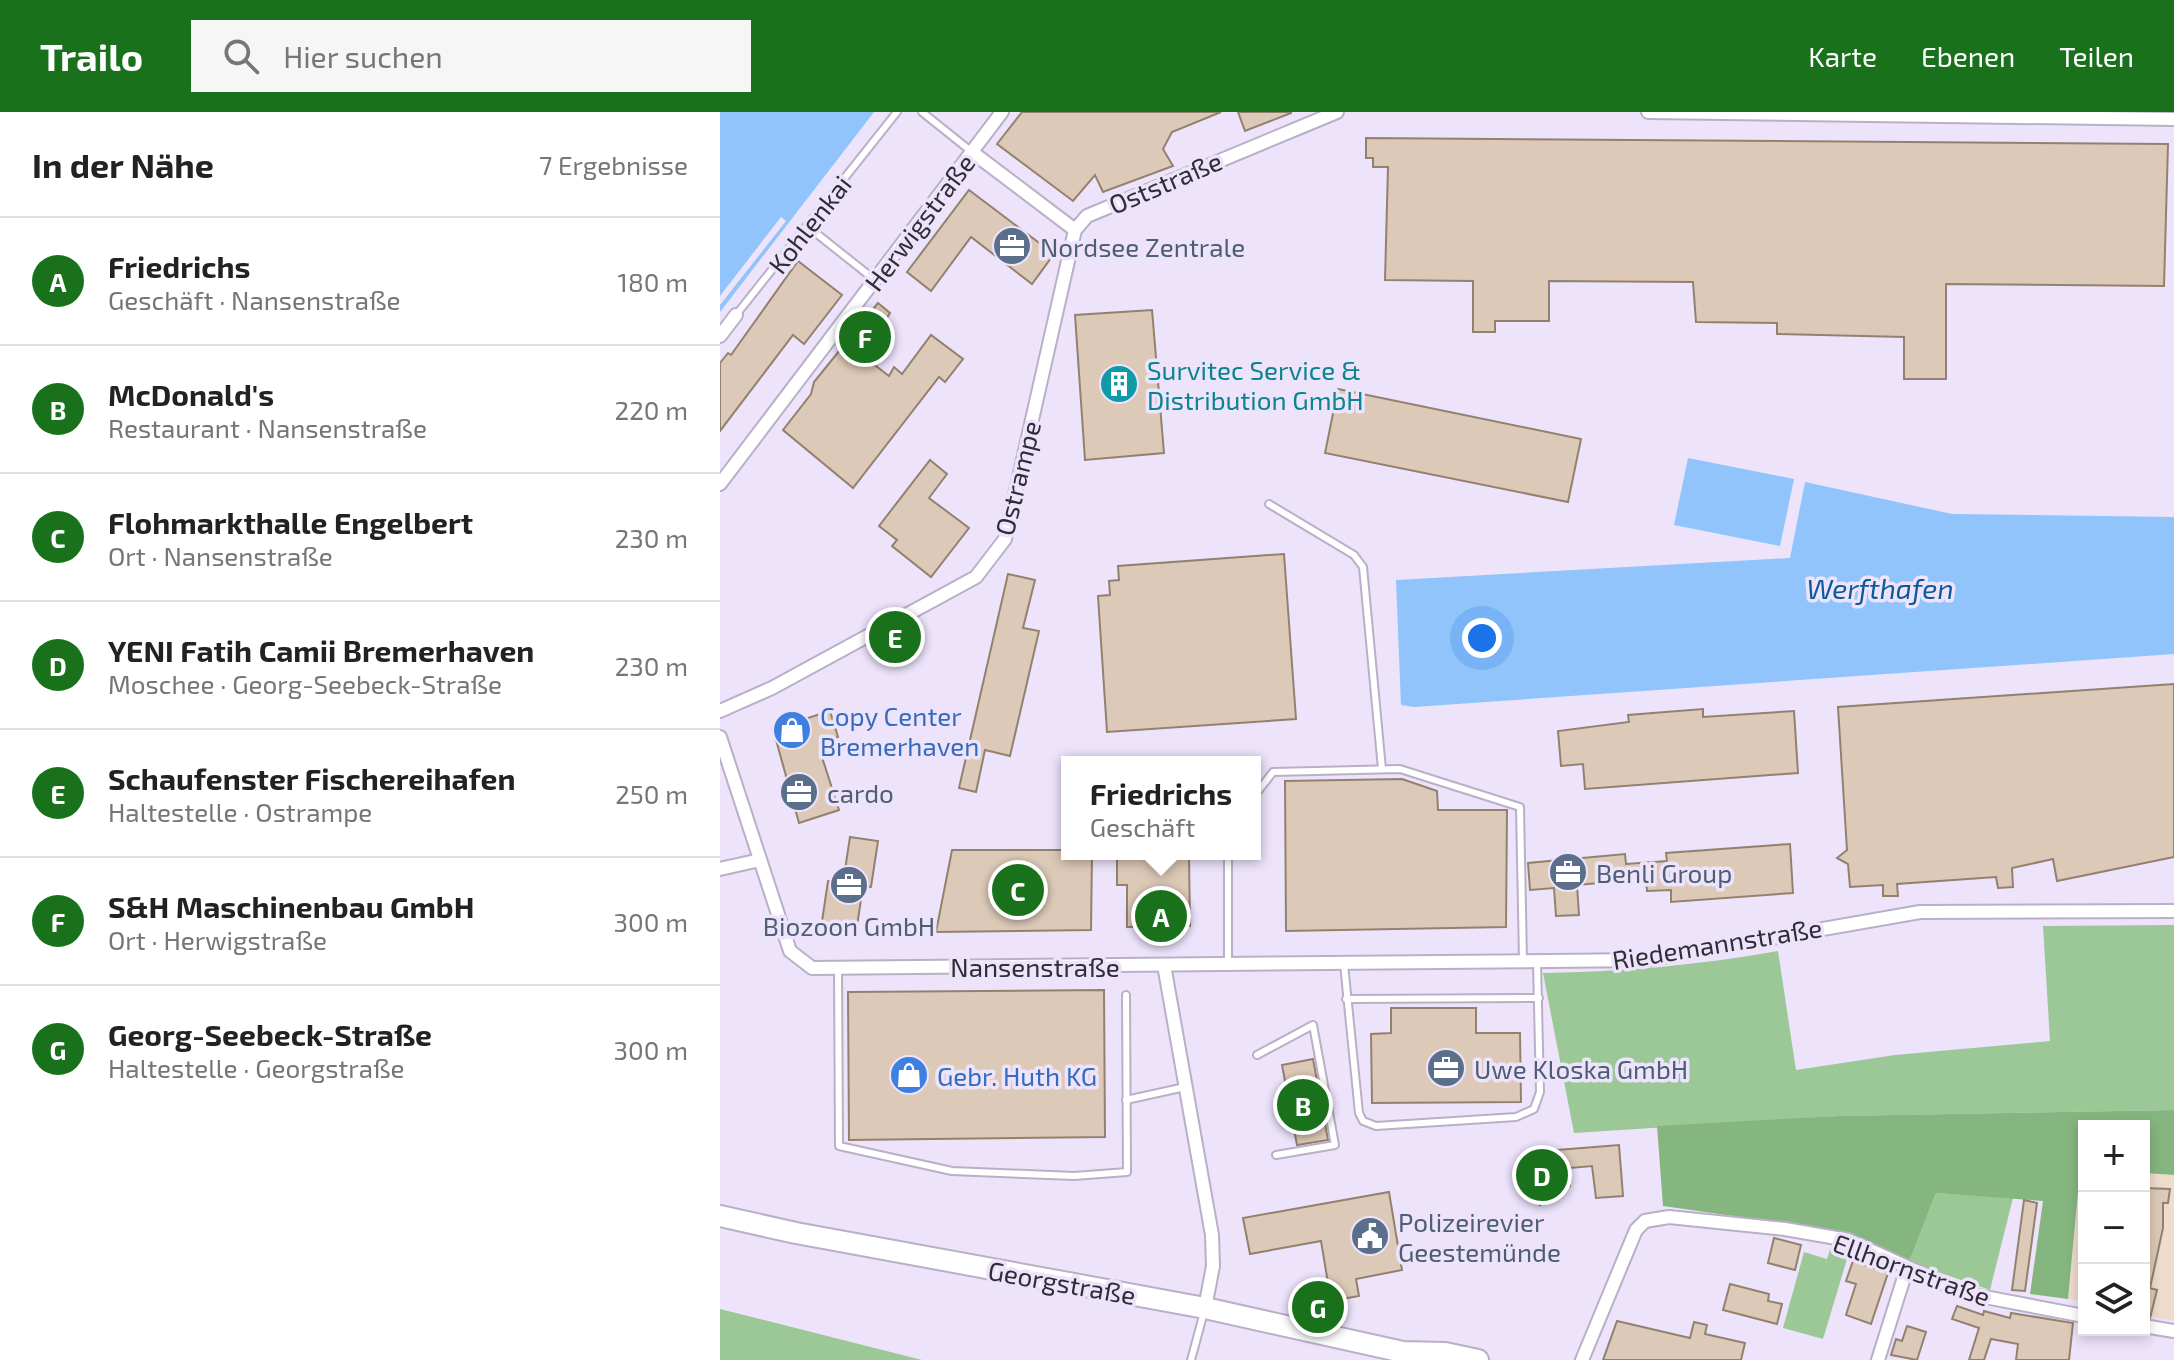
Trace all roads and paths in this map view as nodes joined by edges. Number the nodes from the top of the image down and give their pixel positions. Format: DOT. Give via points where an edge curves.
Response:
graph roads {
  1 [pos="897,112"];
  2 [pos="922,112"];
  3 [pos="1002,112"];
  4 [pos="1648,112"];
  5 [pos="1758,112"];
  6 [pos="1328,113"];
  7 [pos="2174,119"];
  8 [pos="972,152"];
  9 [pos="807,226"];
  10 [pos="1075,230"];
  11 [pos="875,280"];
  12 [pos="736,315"];
  13 [pos="720,336"];
  14 [pos="720,484"];
  15 [pos="1269,504"];
  16 [pos="720,711"];
  17 [pos="720,737"];
  18 [pos="1382,769"];
  19 [pos="1261,787"];
  20 [pos="760,860"];
  21 [pos="1228,860"];
  22 [pos="720,869"];
  23 [pos="2174,911"];
  24 [pos="1530,962"];
  25 [pos="1344,964"];
  26 [pos="1164,965"];
  27 [pos="1228,965"];
  28 [pos="838,968"];
  29 [pos="1126,995"];
  30 [pos="1539,998"];
  31 [pos="1346,999"];
  32 [pos="1257,1055"];
  33 [pos="1185,1087"];
  34 [pos="1126,1100"];
  35 [pos="1276,1155"];
  36 [pos="720,1216"];
  37 [pos="1907,1268"];
  38 [pos="1205,1308"];
  39 [pos="2078,1315"];
  40 [pos="2150,1327"];
  41 [pos="2174,1331"];
  42 [pos="1408,1357"];
  43 [pos="1191,1360"];
  44 [pos="1478,1360"];
  45 [pos="1582,1360"];
  46 [pos="1878,1360"];
  1 -- 9 [label="lane, Kohlenkai"];
  2 -- 8 [label="lane"];
  3 -- 8 [label="street, Herwigstraße"];
  4 -- 5 [label="street"];
  5 -- 7 [label="street"];
  6 -- 10 [label="street, Oststraße" via="1087,216"];
  8 -- 10 [label="street"];
  8 -- 11 [label="street, Herwigstraße"];
  9 -- 11 [label="lane"];
  9 -- 12 [label="lane, Kohlenkai"];
  10 -- 16 [label="street, Ostrampe" via="1005,539 990,563 976,577"];
  11 -- 14 [label="street, Herwigstraße"];
  12 -- 13 [label="street, Kohlenkai"];
  15 -- 18 [label="lane" via="1354,555 1363,567"];
  17 -- 20 [label="street, Nansenstraße"];
  18 -- 19 [label="lane" via="1273,772"];
  18 -- 24 [label="lane" via="1400,769 1520,807"];
  20 -- 22 [label="street"];
  20 -- 28 [label="street, Nansenstraße" via="790,951 812,968"];
  21 -- 27 [label="lane"];
  23 -- 24 [label="street, Riedemannstraße" via="1920,912 1646,960"];
  24 -- 25 [label="street, Riedemannstraße"];
  24 -- 30 [label="lane"];
  25 -- 27 [label="street, Riedemannstraße"];
  25 -- 31 [label="lane"];
  26 -- 27 [label="street, Riedemannstraße"];
  26 -- 28 [label="street, Nansenstraße"];
  26 -- 33 [label="street"];
  28 -- 34 [label="lane" via="839,1146 952,1171 1074,1176 1127,1172"];
  29 -- 34 [label="lane"];
  30 -- 31 [label="lane"];
  30 -- 31 [label="lane" via="1540,1092 1534,1109 1516,1117 1376,1126 1359,1113"];
  32 -- 35 [label="lane" via="1313,1025 1335,1145"];
  33 -- 34 [label="lane"];
  33 -- 38 [label="street" via="1213,1250"];
  36 -- 38 [label="main road, Georgstraße"];
  37 -- 39 [label="street, Ellhornstraße" via="1987,1299"];
  37 -- 45 [label="street, Ellhornstraße" via="1848,1240 1669,1217 1645,1221 1636,1230"];
  37 -- 46 [label="street"];
  38 -- 42 [label="main road, Georgstraße"];
  38 -- 43 [label="lane"];
  40 -- 41 [label="street"];
  42 -- 44 [label="main road, Georgstraße" via="1445,1353"];
}
